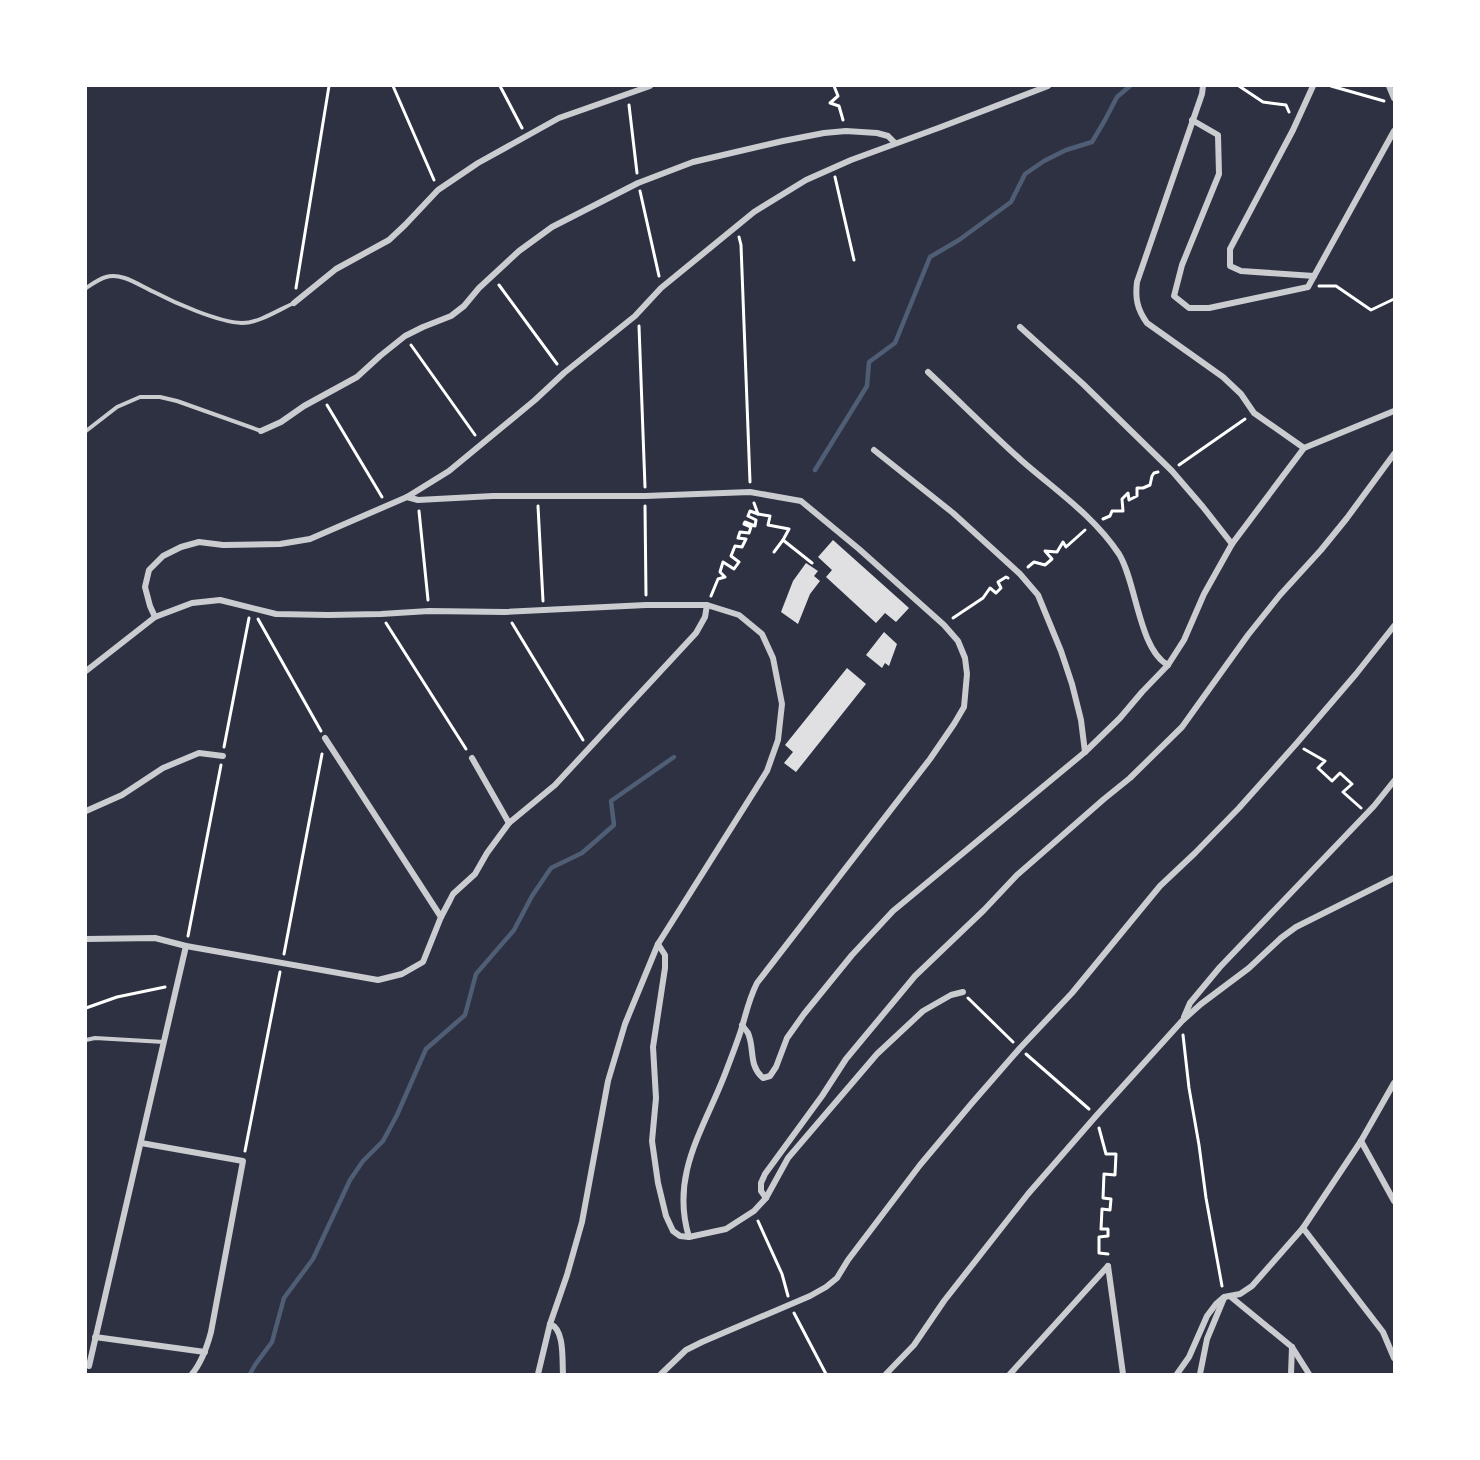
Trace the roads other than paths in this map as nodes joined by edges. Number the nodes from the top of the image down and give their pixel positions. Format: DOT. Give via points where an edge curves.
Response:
graph roads {
  1 [pos="650,86"];
  2 [pos="1048,86"];
  3 [pos="1203,86"];
  4 [pos="1312,86"];
  5 [pos="1389,86"];
  6 [pos="1395,98"];
  7 [pos="1192,120"];
  8 [pos="1395,131"];
  9 [pos="895,143"];
  10 [pos="1314,276"];
  11 [pos="86,288"];
  12 [pos="294,303"];
  13 [pos="1020,327"];
  14 [pos="928,372"];
  15 [pos="1395,411"];
  16 [pos="86,431"];
  17 [pos="261,431"];
  18 [pos="1304,448"];
  19 [pos="874,450"];
  20 [pos="1395,454"];
  21 [pos="407,497"];
  22 [pos="1232,544"];
  23 [pos="707,605"];
  24 [pos="154,617"];
  25 [pos="1395,626"];
  26 [pos="1168,664"];
  27 [pos="86,670"];
  28 [pos="325,738"];
  29 [pos="1085,752"];
  30 [pos="223,756"];
  31 [pos="472,758"];
  32 [pos="1395,781"];
  33 [pos="86,811"];
  34 [pos="509,823"];
  35 [pos="1395,878"];
  36 [pos="441,917"];
  37 [pos="86,939"];
  38 [pos="658,944"];
  39 [pos="186,946"];
  40 [pos="963,992"];
  41 [pos="1182,1021"];
  42 [pos="742,1025"];
  43 [pos="86,1040"];
  44 [pos="164,1042"];
  45 [pos="1395,1083"];
  46 [pos="1361,1141"];
  47 [pos="141,1143"];
  48 [pos="765,1198"];
  49 [pos="1395,1201"];
  50 [pos="1303,1228"];
  51 [pos="689,1237"];
  52 [pos="1228,1297"];
  53 [pos="550,1324"];
  54 [pos="95,1336"];
  55 [pos="1292,1347"];
  56 [pos="205,1352"];
  57 [pos="1395,1358"];
  58 [pos="89,1366"];
  59 [pos="192,1374"];
  60 [pos="538,1374"];
  61 [pos="563,1374"];
  62 [pos="661,1374"];
  63 [pos="886,1374"];
  64 [pos="1010,1374"];
  65 [pos="1123,1374"];
  66 [pos="1177,1374"];
  67 [pos="1200,1374"];
  68 [pos="1291,1374"];
  69 [pos="1308,1374"];
  1 -- 12 [label="street" via="559,118 478,163 438,190 388,240 336,269"];
  2 -- 9 [label="street"];
  3 -- 7 [label="street"];
  4 -- 10 [label="street" via="1230,249 1230,266 1241,271"];
  5 -- 6 [label="street"];
  7 -- 10 [label="street" via="1218,135 1219,174 1182,265 1174,296 1189,308 1209,308 1308,287"];
  7 -- 18 [label="street" via="1137,282 1139,312 1157,330 1223,377 1254,413"];
  8 -- 10 [label="street"];
  9 -- 17 [label="street" via="877,133 824,133 693,162 638,183 552,227 519,251 451,316 405,336 357,377"];
  9 -- 21 [label="street" via="806,180 754,212 449,471"];
  11 -- 12 [label="lane" via="107,276 119,277 191,308 244,323"];
  13 -- 22 [label="street" via="1172,471"];
  14 -- 26 [label="street" via="1094,522 1120,556 1147,638 1162,662"];
  15 -- 18 [label="street"];
  16 -- 17 [label="lane" via="117,407 140,396 177,401"];
  18 -- 22 [label="street"];
  19 -- 29 [label="street" via="953,513 1038,595 1072,684"];
  20 -- 48 [label="street" via="1347,518 1248,635 1182,727 1130,778 1017,875 915,976 846,1059 765,1174 760,1191"];
  21 -- 24 [label="street" via="310,539 280,544 200,542 163,556 149,570 145,587"];
  21 -- 42 [label="street" via="418,500 750,492 801,501 958,641 967,674 964,707 930,759 757,983"];
  22 -- 26 [label="street"];
  23 -- 24 [label="street" via="328,615 276,614 220,600 192,603"];
  23 -- 34 [label="street" via="696,633 555,785"];
  23 -- 38 [label="street" via="739,615 762,634 773,658 782,704 778,740 767,771"];
  24 -- 27 [label="street"];
  25 -- 62 [label="street" via="1296,744 1160,886 1072,993 972,1103 920,1165 837,1278 810,1296 687,1350"];
  26 -- 29 [label="street"];
  28 -- 36 [label="street"];
  29 -- 42 [label="street" via="893,911 804,1014 787,1038 770,1076 763,1078 756,1072 748,1034"];
  30 -- 33 [label="street" via="199,753 163,768 122,795"];
  31 -- 34 [label="street"];
  32 -- 41 [label="street" via="1220,967 1190,1003"];
  34 -- 36 [label="street" via="475,874 453,894"];
  35 -- 41 [label="street" via="1296,927"];
  36 -- 39 [label="street" via="423,962 402,974 378,980"];
  37 -- 39 [label="street" via="155,938"];
  38 -- 51 [label="street" via="665,955 665,968 653,1047 656,1098 652,1141 666,1216 673,1231"];
  38 -- 53 [label="street" via="625,1024 608,1081 582,1222"];
  39 -- 44 [label="street"];
  40 -- 48 [label="street" via="923,1011 877,1054 788,1158"];
  41 -- 63 [label="street" via="1028,1194 914,1345"];
  42 -- 51 [label="street" via="686,1172 683,1190"];
  43 -- 44 [label="lane"];
  44 -- 47 [label="street"];
  45 -- 46 [label="street"];
  46 -- 49 [label="street"];
  46 -- 50 [label="street"];
  47 -- 54 [label="street"];
  47 -- 56 [label="street" via="243,1161"];
  48 -- 51 [label="street" via="754,1211 726,1229"];
  50 -- 52 [label="street" via="1252,1286"];
  50 -- 57 [label="street" via="1383,1332"];
  52 -- 55 [label="street"];
  52 -- 66 [label="street" via="1207,1316"];
  52 -- 67 [label="street" via="1207,1339"];
  53 -- 60 [label="street"];
  53 -- 61 [label="street" via="562,1341"];
  54 -- 56 [label="street"];
  54 -- 58 [label="street"];
  55 -- 68 [label="street"];
  55 -- 69 [label="street"];
  56 -- 59 [label="street"];
  64 -- 65 [label="street" via="1108,1266"];
}
